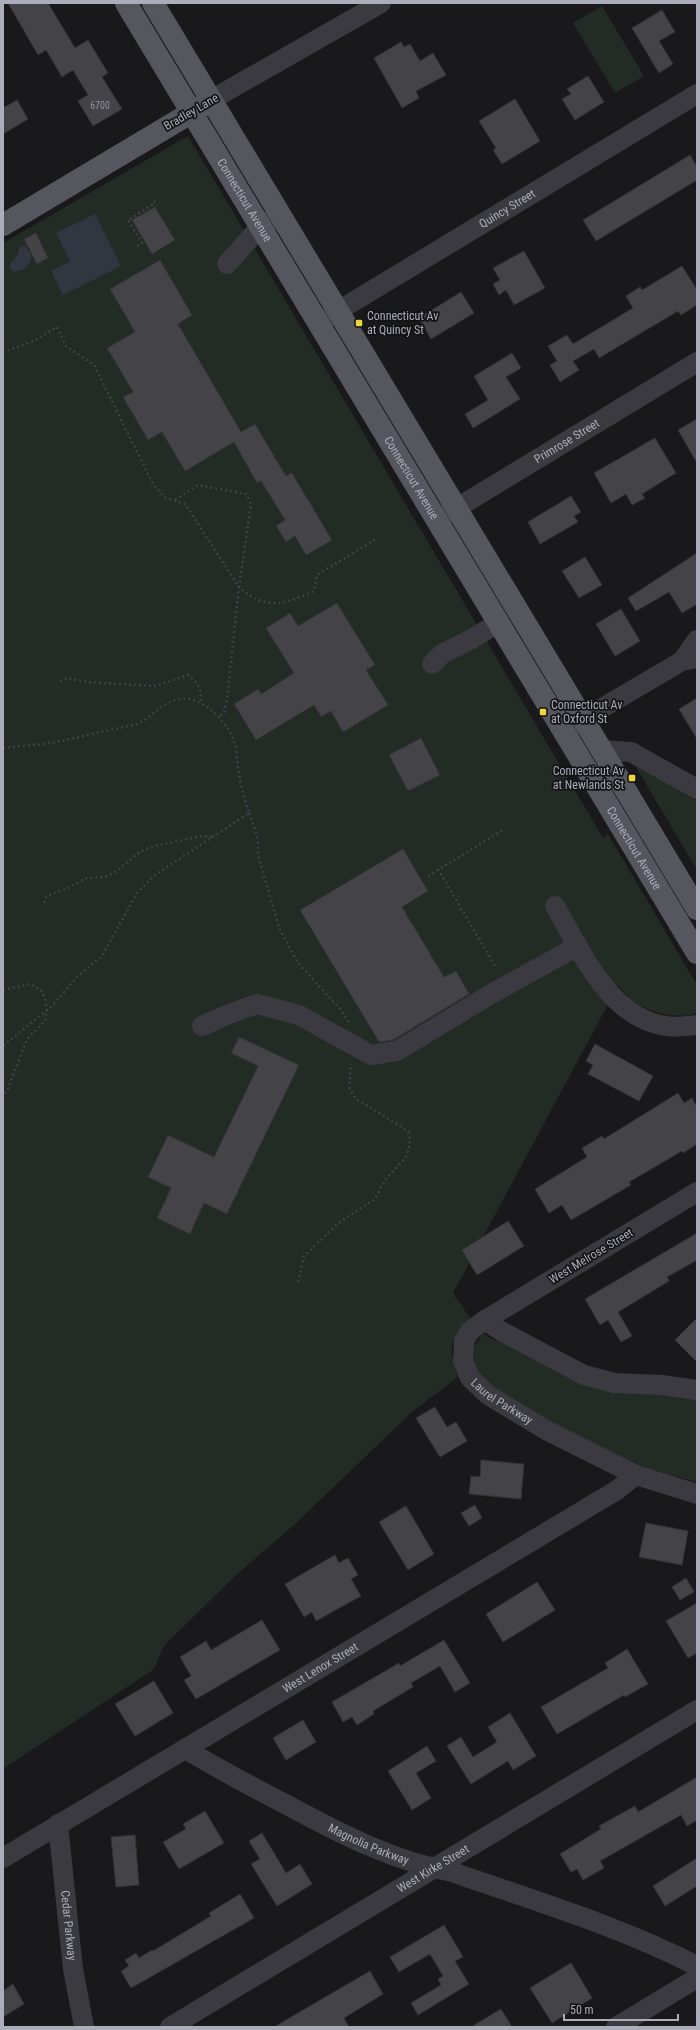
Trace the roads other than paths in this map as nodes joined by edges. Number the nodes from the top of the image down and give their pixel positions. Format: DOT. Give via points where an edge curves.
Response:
graph roads {
  1 [pos="126,3"];
  2 [pos="153,3"];
  3 [pos="381,3"];
  4 [pos="697,94"];
  5 [pos="211,100"];
  6 [pos="191,112"];
  7 [pos="280,215"];
  8 [pos="3,225"];
  9 [pos="260,227"];
  10 [pos="227,264"];
  11 [pos="338,311"];
  12 [pos="318,323"];
  13 [pos="697,362"];
  14 [pos="456,508"];
  15 [pos="437,520"];
  16 [pos="498,623"];
  17 [pos="697,640"];
  18 [pos="690,659"];
  19 [pos="432,664"];
  20 [pos="583,719"];
  21 [pos="563,731"];
  22 [pos="602,750"];
  23 [pos="697,789"];
  24 [pos="555,906"];
  25 [pos="697,909"];
  26 [pos="578,946"];
  27 [pos="697,953"];
  28 [pos="697,1025"];
  29 [pos="202,1026"];
  30 [pos="697,1192"];
  31 [pos="485,1320"];
  32 [pos="697,1390"];
  33 [pos="636,1476"];
  34 [pos="697,1494"];
  35 [pos="697,1710"];
  36 [pos="185,1749"];
  37 [pos="58,1824"];
  38 [pos="3,1858"];
  39 [pos="433,1869"];
  40 [pos="697,1966"];
  41 [pos="697,1978"];
  42 [pos="84,2027"];
  43 [pos="170,2027"];
  44 [pos="616,2027"];
  1 -- 6 [label="main road, Connecticut Avenue"];
  2 -- 5 [label="main road, Connecticut Avenue"];
  3 -- 5 [label="street, Bradley Lane"];
  4 -- 11 [label="street, Quincy Street"];
  5 -- 6 [label="main road, Bradley Lane"];
  5 -- 7 [label="main road, Connecticut Avenue"];
  6 -- 8 [label="main road, Bradley Lane"];
  6 -- 9 [label="main road, Connecticut Avenue"];
  7 -- 9 [label="street"];
  7 -- 11 [label="main road, Connecticut Avenue"];
  9 -- 10 [label="street"];
  9 -- 12 [label="main road, Connecticut Avenue"];
  11 -- 12 [label="street, Quincy Street"];
  11 -- 14 [label="main road, Connecticut Avenue"];
  12 -- 15 [label="main road, Connecticut Avenue"];
  13 -- 14 [label="street, Primrose Street"];
  14 -- 15 [label="street, Primrose Street"];
  14 -- 20 [label="main road, Connecticut Avenue"];
  15 -- 16 [label="main road, Connecticut Avenue"];
  16 -- 19 [label="street" via="442,654"];
  16 -- 21 [label="main road, Connecticut Avenue"];
  17 -- 18 [label="street"];
  18 -- 20 [label="street"];
  20 -- 21 [label="street"];
  20 -- 22 [label="main road, Connecticut Avenue"];
  21 -- 27 [label="main road, Connecticut Avenue"];
  22 -- 23 [label="street" via="631,752"];
  22 -- 25 [label="main road, Connecticut Avenue"];
  24 -- 26 [label="street"];
  26 -- 28 [label="street" via="615,999 640,1017 667,1026"];
  26 -- 29 [label="street" via="491,994 397,1051 371,1055 299,1015 257,1004"];
  30 -- 31 [label="street, West Melrose Street"];
  31 -- 32 [label="street" via="584,1375 614,1383 662,1385"];
  31 -- 33 [label="street, Laurel Parkway" via="470,1331 464,1341 463,1361 470,1378 488,1395 546,1430"];
  33 -- 34 [label="street, Laurel Parkway"];
  33 -- 36 [label="street, West Lenox Street" via="617,1490"];
  35 -- 39 [label="street, West Kirke Street"];
  36 -- 37 [label="street, West Lenox Street"];
  36 -- 39 [label="street, Magnolia Parkway" via="342,1835 373,1849"];
  37 -- 38 [label="street, West Lenox Street"];
  37 -- 42 [label="street, Cedar Parkway" via="73,1969"];
  39 -- 40 [label="street, Magnolia Parkway" via="452,1872 575,1914"];
  39 -- 43 [label="street, West Kirke Street"];
  41 -- 44 [label="street"];
}
